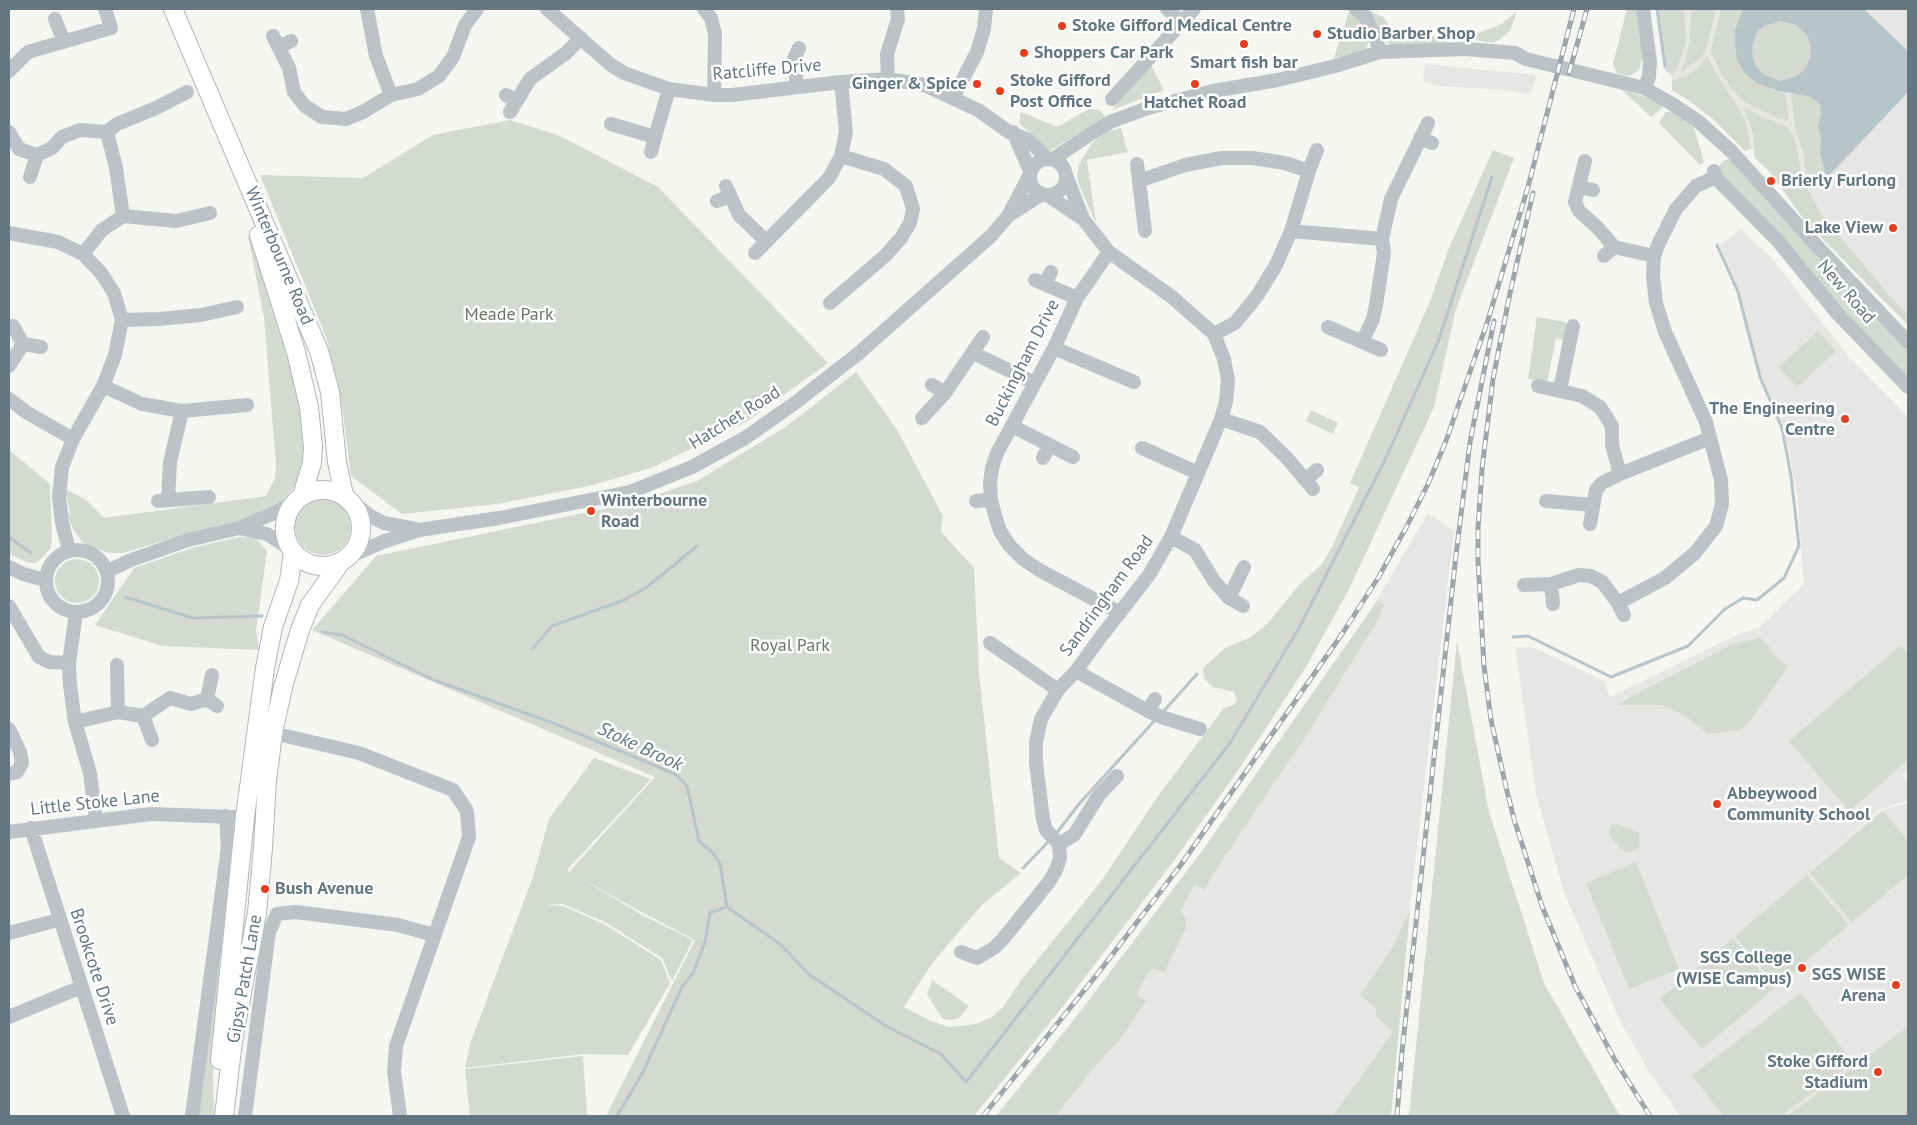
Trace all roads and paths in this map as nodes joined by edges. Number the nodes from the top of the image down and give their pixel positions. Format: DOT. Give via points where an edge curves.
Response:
graph roads {
  1 [pos="105,9"];
  2 [pos="173,9"];
  3 [pos="367,9"];
  4 [pos="477,9"];
  5 [pos="547,9"];
  6 [pos="704,9"];
  7 [pos="897,9"];
  8 [pos="986,9"];
  9 [pos="1167,9"];
  10 [pos="1194,9"];
  11 [pos="1356,9"];
  12 [pos="1643,9"];
  13 [pos="55,19"];
  14 [pos="1182,22"];
  15 [pos="581,38"];
  16 [pos="291,40"];
  17 [pos="64,42"];
  18 [pos="1380,52"];
  19 [pos="792,54"];
  20 [pos="9,71"];
  21 [pos="888,79"];
  22 [pos="841,82"];
  23 [pos="797,87"];
  24 [pos="1644,88"];
  25 [pos="669,89"];
  26 [pos="187,92"];
  27 [pos="391,95"];
  28 [pos="714,95"];
  29 [pos="953,98"];
  30 [pos="1112,99"];
  31 [pos="511,103"];
  32 [pos="1428,123"];
  33 [pos="611,124"];
  34 [pos="9,132"];
  35 [pos="107,132"];
  36 [pos="1013,132"];
  37 [pos="228,137"];
  38 [pos="1087,137"];
  39 [pos="655,138"];
  40 [pos="1317,150"];
  41 [pos="651,152"];
  42 [pos="37,155"];
  43 [pos="841,156"];
  44 [pos="1050,159"];
  45 [pos="1585,161"];
  46 [pos="1136,164"];
  47 [pos="1309,171"];
  48 [pos="1065,172"];
  49 [pos="1030,173"];
  50 [pos="30,177"];
  51 [pos="1139,181"];
  52 [pos="724,194"];
  53 [pos="1045,194"];
  54 [pos="210,214"];
  55 [pos="123,216"];
  56 [pos="1008,216"];
  57 [pos="1084,219"];
  58 [pos="1146,231"];
  59 [pos="1291,231"];
  60 [pos="9,233"];
  61 [pos="1382,239"];
  62 [pos="766,241"];
  63 [pos="1109,252"];
  64 [pos="755,253"];
  65 [pos="83,254"];
  66 [pos="1654,256"];
  67 [pos="1043,279"];
  68 [pos="1077,298"];
  69 [pos="830,303"];
  70 [pos="237,307"];
  71 [pos="122,320"];
  72 [pos="13,326"];
  73 [pos="1328,327"];
  74 [pos="1574,333"];
  75 [pos="1214,334"];
  76 [pos="983,337"];
  77 [pos="1362,342"];
  78 [pos="1908,342"];
  79 [pos="23,344"];
  80 [pos="40,347"];
  81 [pos="1054,348"];
  82 [pos="1380,350"];
  83 [pos="973,353"];
  84 [pos="9,366"];
  85 [pos="1134,382"];
  86 [pos="1035,384"];
  87 [pos="932,385"];
  88 [pos="104,386"];
  89 [pos="1538,386"];
  90 [pos="1908,387"];
  91 [pos="1560,390"];
  92 [pos="945,393"];
  93 [pos="9,399"];
  94 [pos="246,405"];
  95 [pos="182,411"];
  96 [pos="922,418"];
  97 [pos="1222,419"];
  98 [pos="1012,426"];
  99 [pos="1710,438"];
  100 [pos="73,439"];
  101 [pos="1142,448"];
  102 [pos="1073,457"];
  103 [pos="1317,470"];
  104 [pos="1198,473"];
  105 [pos="1620,474"];
  106 [pos="1561,488"];
  107 [pos="209,497"];
  108 [pos="347,497"];
  109 [pos="299,498"];
  110 [pos="991,500"];
  111 [pos="976,501"];
  112 [pos="1592,505"];
  113 [pos="1590,524"];
  114 [pos="239,528"];
  115 [pos="419,530"];
  116 [pos="1171,537"];
  117 [pos="69,550"];
  118 [pos="292,550"];
  119 [pos="344,560"];
  120 [pos="9,567"];
  121 [pos="1244,567"];
  122 [pos="108,571"];
  123 [pos="46,580"];
  124 [pos="1552,584"];
  125 [pos="1524,585"];
  126 [pos="1229,598"];
  127 [pos="1553,604"];
  128 [pos="9,606"];
  129 [pos="1243,606"];
  130 [pos="76,612"];
  131 [pos="1120,612"];
  132 [pos="990,643"];
  133 [pos="69,663"];
  134 [pos="116,665"];
  135 [pos="1076,671"];
  136 [pos="212,675"];
  137 [pos="1058,690"];
  138 [pos="1155,699"];
  139 [pos="1148,711"];
  140 [pos="118,712"];
  141 [pos="143,716"];
  142 [pos="74,722"];
  143 [pos="9,729"];
  144 [pos="1200,729"];
  145 [pos="265,730"];
  146 [pos="152,740"];
  147 [pos="9,774"];
  148 [pos="1117,776"];
  149 [pos="267,781"];
  150 [pos="226,816"];
  151 [pos="245,817"];
  152 [pos="96,820"];
  153 [pos="31,828"];
  154 [pos="9,832"];
  155 [pos="1059,844"];
  156 [pos="58,920"];
  157 [pos="9,933"];
  158 [pos="434,936"];
  159 [pos="961,952"];
  160 [pos="81,987"];
  161 [pos="9,1017"];
  162 [pos="123,1116"];
  163 [pos="192,1116"];
  164 [pos="224,1116"];
  165 [pos="244,1116"];
  166 [pos="400,1116"];
  1 -- 17 [label="street" via="111,28"];
  2 -- 37 [label="main road, Winterbourne Road"];
  3 -- 27 [label="street" via="376,56"];
  4 -- 27 [label="street" via="465,25 453,57 440,76 418,90"];
  5 -- 15 [label="street, Ratcliffe Drive"];
  6 -- 28 [label="street" via="711,18 715,34"];
  7 -- 21 [label="street" via="898,19 887,54"];
  8 -- 29 [label="street" via="977,52"];
  9 -- 14 [label="street"];
  10 -- 14 [label="street"];
  11 -- 18 [label="street" via="1365,16"];
  12 -- 24 [label="street" via="1650,62"];
  13 -- 17 [label="street"];
  14 -- 30 [label="street"];
  15 -- 25 [label="street, Ratcliffe Drive" via="624,73"];
  15 -- 31 [label="street" via="530,79"];
  16 -- 27 [label="street" via="276,42 294,92 322,117 346,119"];
  17 -- 20 [label="street" via="28,52"];
  18 -- 24 [label="street" via="1465,49 1515,53"];
  18 -- 38 [label="street" via="1278,80 1171,101 1110,122"];
  19 -- 23 [label="street"];
  21 -- 22 [label="street, Ratcliffe Drive"];
  21 -- 29 [label="street, Ratcliffe Drive" via="924,85"];
  22 -- 23 [label="street, Ratcliffe Drive"];
  22 -- 43 [label="street" via="846,132"];
  23 -- 28 [label="street, Ratcliffe Drive" via="732,96"];
  24 -- 78 [label="street" via="1690,115 1723,143"];
  25 -- 28 [label="street, Ratcliffe Drive"];
  25 -- 39 [label="street"];
  26 -- 35 [label="street" via="117,124"];
  29 -- 36 [label="street, Ratcliffe Drive"];
  32 -- 61 [label="street" via="1426,141 1391,199"];
  33 -- 39 [label="street"];
  34 -- 42 [label="street" via="19,149"];
  35 -- 42 [label="street" via="80,130 62,137 52,148"];
  35 -- 55 [label="street"];
  36 -- 44 [label="street, Ratcliffe Drive"];
  36 -- 49 [label="street"];
  37 -- 108 [label="main road, Winterbourne Road" via="319,351 330,392 337,462"];
  37 -- 109 [label="main road, Winterbourne Road" via="296,352 309,407 312,463"];
  38 -- 44 [label="street"];
  38 -- 48 [label="street"];
  39 -- 41 [label="street"];
  40 -- 47 [label="street"];
  42 -- 50 [label="street"];
  43 -- 62 [label="street" via="829,178"];
  43 -- 69 [label="street" via="884,169 906,186 913,209 910,223 901,238 885,256 848,278"];
  44 -- 48 [label="street" via="1058,161"];
  44 -- 49 [label="street" via="1037,162"];
  45 -- 66 [label="street" via="1586,189 1575,202 1579,211 1598,228 1609,251"];
  46 -- 51 [label="street"];
  47 -- 51 [label="street" via="1253,158 1222,158"];
  47 -- 59 [label="street"];
  48 -- 53 [label="street" via="1066,181 1062,189"];
  48 -- 57 [label="street, Sandringham Road"];
  49 -- 53 [label="street" via="1032,187"];
  49 -- 56 [label="street, Hatchet Road"];
  51 -- 58 [label="street"];
  52 -- 62 [label="street"];
  53 -- 56 [label="street, Hatchet Road"];
  53 -- 57 [label="street, Sandringham Road"];
  54 -- 55 [label="street" via="176,221"];
  55 -- 65 [label="street" via="102,230"];
  56 -- 115 [label="street, Hatchet Road" via="942,280 795,403 745,438 692,467 630,492"];
  57 -- 63 [label="street, Sandringham Road"];
  59 -- 61 [label="street"];
  59 -- 75 [label="street" via="1257,296 1234,323"];
  60 -- 65 [label="street" via="58,242"];
  61 -- 77 [label="street" via="1384,253 1376,305"];
  62 -- 64 [label="street"];
  63 -- 68 [label="street, Buckingham Drive"];
  63 -- 75 [label="street, Sandringham Road" via="1172,297"];
  65 -- 71 [label="street" via="114,293"];
  66 -- 90 [label="street, New Road" via="1666,226 1684,198 1715,174 1778,241 1837,313"];
  66 -- 99 [label="street, New Road" via="1654,289 1659,317"];
  67 -- 68 [label="street"];
  68 -- 81 [label="street, Buckingham Drive"];
  70 -- 71 [label="street" via="201,315"];
  71 -- 88 [label="street"];
  72 -- 79 [label="street"];
  73 -- 77 [label="street"];
  74 -- 91 [label="street"];
  75 -- 97 [label="street, Sandringham Road" via="1228,380"];
  76 -- 83 [label="street"];
  77 -- 82 [label="street"];
  79 -- 80 [label="street"];
  79 -- 84 [label="street"];
  81 -- 85 [label="street"];
  81 -- 86 [label="street, Buckingham Drive"];
  83 -- 86 [label="street"];
  83 -- 92 [label="street"];
  86 -- 98 [label="street, Buckingham Drive"];
  87 -- 92 [label="street"];
  88 -- 95 [label="street" via="142,404"];
  88 -- 100 [label="street"];
  89 -- 91 [label="street"];
  91 -- 105 [label="street" via="1582,396 1600,407 1612,426 1612,445"];
  92 -- 96 [label="street"];
  93 -- 100 [label="street"];
  94 -- 95 [label="street"];
  95 -- 107 [label="street" via="163,501"];
  97 -- 103 [label="street" via="1260,432 1286,456 1309,485"];
  97 -- 104 [label="street, Sandringham Road"];
  98 -- 102 [label="street" via="1046,452"];
  98 -- 110 [label="street, Buckingham Drive" via="992,468"];
  99 -- 105 [label="street"];
  99 -- 124 [label="street, New Road" via="1721,480 1722,504 1716,526 1695,553 1621,609 1602,582 1591,576 1578,575"];
  100 -- 117 [label="street" via="62,467 59,496"];
  101 -- 104 [label="street"];
  104 -- 116 [label="street, Sandringham Road"];
  105 -- 112 [label="street" via="1602,483 1596,490"];
  106 -- 112 [label="street" via="1553,502"];
  108 -- 109 [label="main road" via="334,490 316,490"];
  108 -- 115 [label="street, Hatchet Road" via="384,523"];
  108 -- 119 [label="main road" via="357,508 362,526 360,540"];
  109 -- 114 [label="street" via="279,511"];
  109 -- 118 [label="main road" via="286,517 285,527"];
  110 -- 111 [label="street"];
  110 -- 131 [label="street, Buckingham Drive" via="1000,531 1023,559"];
  112 -- 113 [label="street"];
  114 -- 118 [label="street" via="267,534"];
  114 -- 122 [label="street" via="188,540"];
  115 -- 119 [label="street, Hatchet Road"];
  116 -- 126 [label="street" via="1195,550"];
  116 -- 131 [label="street, Sandringham Road" via="1149,575"];
  117 -- 122 [label="street" via="88,552 98,557"];
  117 -- 123 [label="street" via="50,564"];
  118 -- 119 [label="main road" via="308,563 324,566"];
  118 -- 145 [label="main road, Gipsy Patch Lane" via="288,582 273,627"];
  119 -- 145 [label="main road, Gipsy Patch Lane" via="310,605 283,688"];
  120 -- 123 [label="street"];
  121 -- 126 [label="street"];
  122 -- 130 [label="street" via="104,597 90,610"];
  123 -- 130 [label="street" via="48,594 56,605"];
  124 -- 125 [label="street, New Road"];
  124 -- 127 [label="street"];
  126 -- 129 [label="street"];
  128 -- 133 [label="street" via="39,657 49,662"];
  130 -- 133 [label="street"];
  131 -- 135 [label="street, Sandringham Road"];
  132 -- 137 [label="street"];
  133 -- 142 [label="street"];
  134 -- 140 [label="street"];
  135 -- 137 [label="street, Sandringham Road"];
  135 -- 139 [label="street"];
  136 -- 141 [label="street" via="212,703 191,704 170,698"];
  137 -- 155 [label="street, Sandringham Road" via="1038,727 1035,760 1046,830"];
  138 -- 139 [label="street"];
  139 -- 144 [label="street"];
  140 -- 141 [label="street"];
  140 -- 142 [label="street"];
  141 -- 146 [label="street"];
  142 -- 152 [label="street" via="90,772"];
  143 -- 147 [label="street" via="22,763 17,772"];
  145 -- 149 [label="main road, Gipsy Patch Lane"];
  145 -- 151 [label="main road, Gipsy Patch Lane"];
  145 -- 158 [label="street" via="359,753 453,790 467,811 469,837"];
  148 -- 155 [label="street" via="1099,795 1074,835"];
  149 -- 151 [label="main road, Gipsy Patch Lane" via="257,814"];
  149 -- 164 [label="main road, Gipsy Patch Lane" via="257,913 233,1041"];
  150 -- 151 [label="street, Little Stoke Lane"];
  150 -- 152 [label="street, Little Stoke Lane" via="151,814"];
  150 -- 163 [label="street" via="228,847"];
  151 -- 164 [label="main road, Gipsy Patch Lane" via="219,1069"];
  152 -- 153 [label="street, Little Stoke Lane"];
  153 -- 154 [label="street, Little Stoke Lane"];
  153 -- 156 [label="street, Brookcote Drive"];
  155 -- 159 [label="street" via="1060,858 1049,882 1003,940 978,963"];
  156 -- 157 [label="street"];
  156 -- 160 [label="street, Brookcote Drive"];
  158 -- 165 [label="street" via="398,925 296,912 277,914 269,932"];
  158 -- 166 [label="street" via="396,1046 394,1071"];
  160 -- 161 [label="street"];
  160 -- 162 [label="street, Brookcote Drive"];
}
